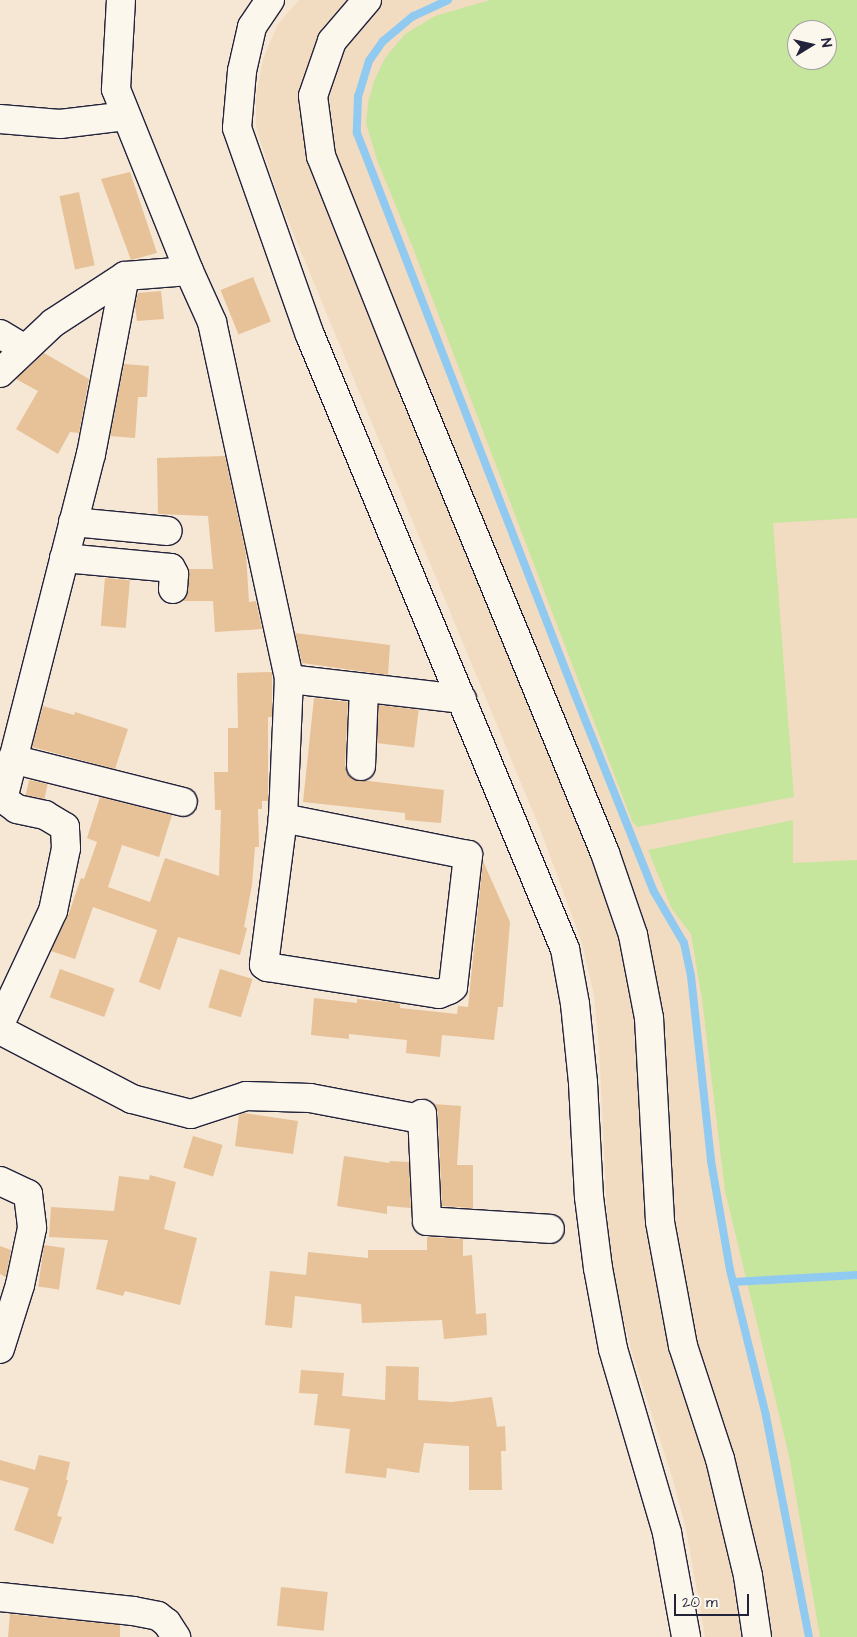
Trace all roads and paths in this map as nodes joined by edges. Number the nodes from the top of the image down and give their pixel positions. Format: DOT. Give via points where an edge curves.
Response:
graph roads {
  1 [pos="121,0"];
  2 [pos="270,0"];
  3 [pos="367,0"];
  4 [pos="126,116"];
  5 [pos="0,119"];
  6 [pos="189,271"];
  7 [pos="125,276"];
  8 [pos="0,334"];
  9 [pos="25,349"];
  10 [pos="0,373"];
  11 [pos="73,522"];
  12 [pos="168,531"];
  13 [pos="64,558"];
  14 [pos="173,589"];
  15 [pos="289,679"];
  16 [pos="364,688"];
  17 [pos="462,699"];
  18 [pos="12,759"];
  19 [pos="361,766"];
  20 [pos="1,799"];
  21 [pos="183,802"];
  22 [pos="283,818"];
  23 [pos="0,1024"];
  24 [pos="0,1030"];
  25 [pos="0,1181"];
  26 [pos="550,1229"];
  27 [pos="0,1349"];
  28 [pos="0,1597"];
  29 [pos="176,1637"];
  30 [pos="686,1637"];
  31 [pos="757,1637"];
  1 -- 4 [label="street" via="116,89"];
  2 -- 17 [label="street" via="252,27 242,72 237,128 310,335"];
  3 -- 31 [label="street" via="332,41 313,96 321,156 605,853 634,935 649,1018 660,1222 683,1346 720,1459 748,1576"];
  4 -- 5 [label="street" via="60,124"];
  4 -- 6 [label="street"];
  6 -- 7 [label="street"];
  6 -- 15 [label="street" via="212,322"];
  7 -- 9 [label="street" via="53,323"];
  7 -- 11 [label="street" via="91,454"];
  8 -- 9 [label="street"];
  9 -- 10 [label="street"];
  11 -- 12 [label="street"];
  11 -- 13 [label="street"];
  13 -- 14 [label="street" via="171,568"];
  13 -- 18 [label="street"];
  15 -- 16 [label="street"];
  15 -- 22 [label="street"];
  16 -- 17 [label="street"];
  16 -- 19 [label="street"];
  17 -- 30 [label="street" via="565,949 576,1004 589,1197 598,1268 613,1349 667,1533"];
  18 -- 20 [label="street"];
  18 -- 21 [label="street"];
  20 -- 23 [label="street" via="16,809 45,815 65,827 66,848 53,911"];
  22 -- 22 [label="street" via="264,965 439,994 453,987 468,855"];
  24 -- 26 [label="street" via="132,1099 191,1114 246,1096 310,1098 415,1118 422,1114 427,1221"];
  25 -- 27 [label="street" via="28,1194 32,1228 20,1285"];
  28 -- 29 [label="street" via="158,1616 167,1622"];
}
